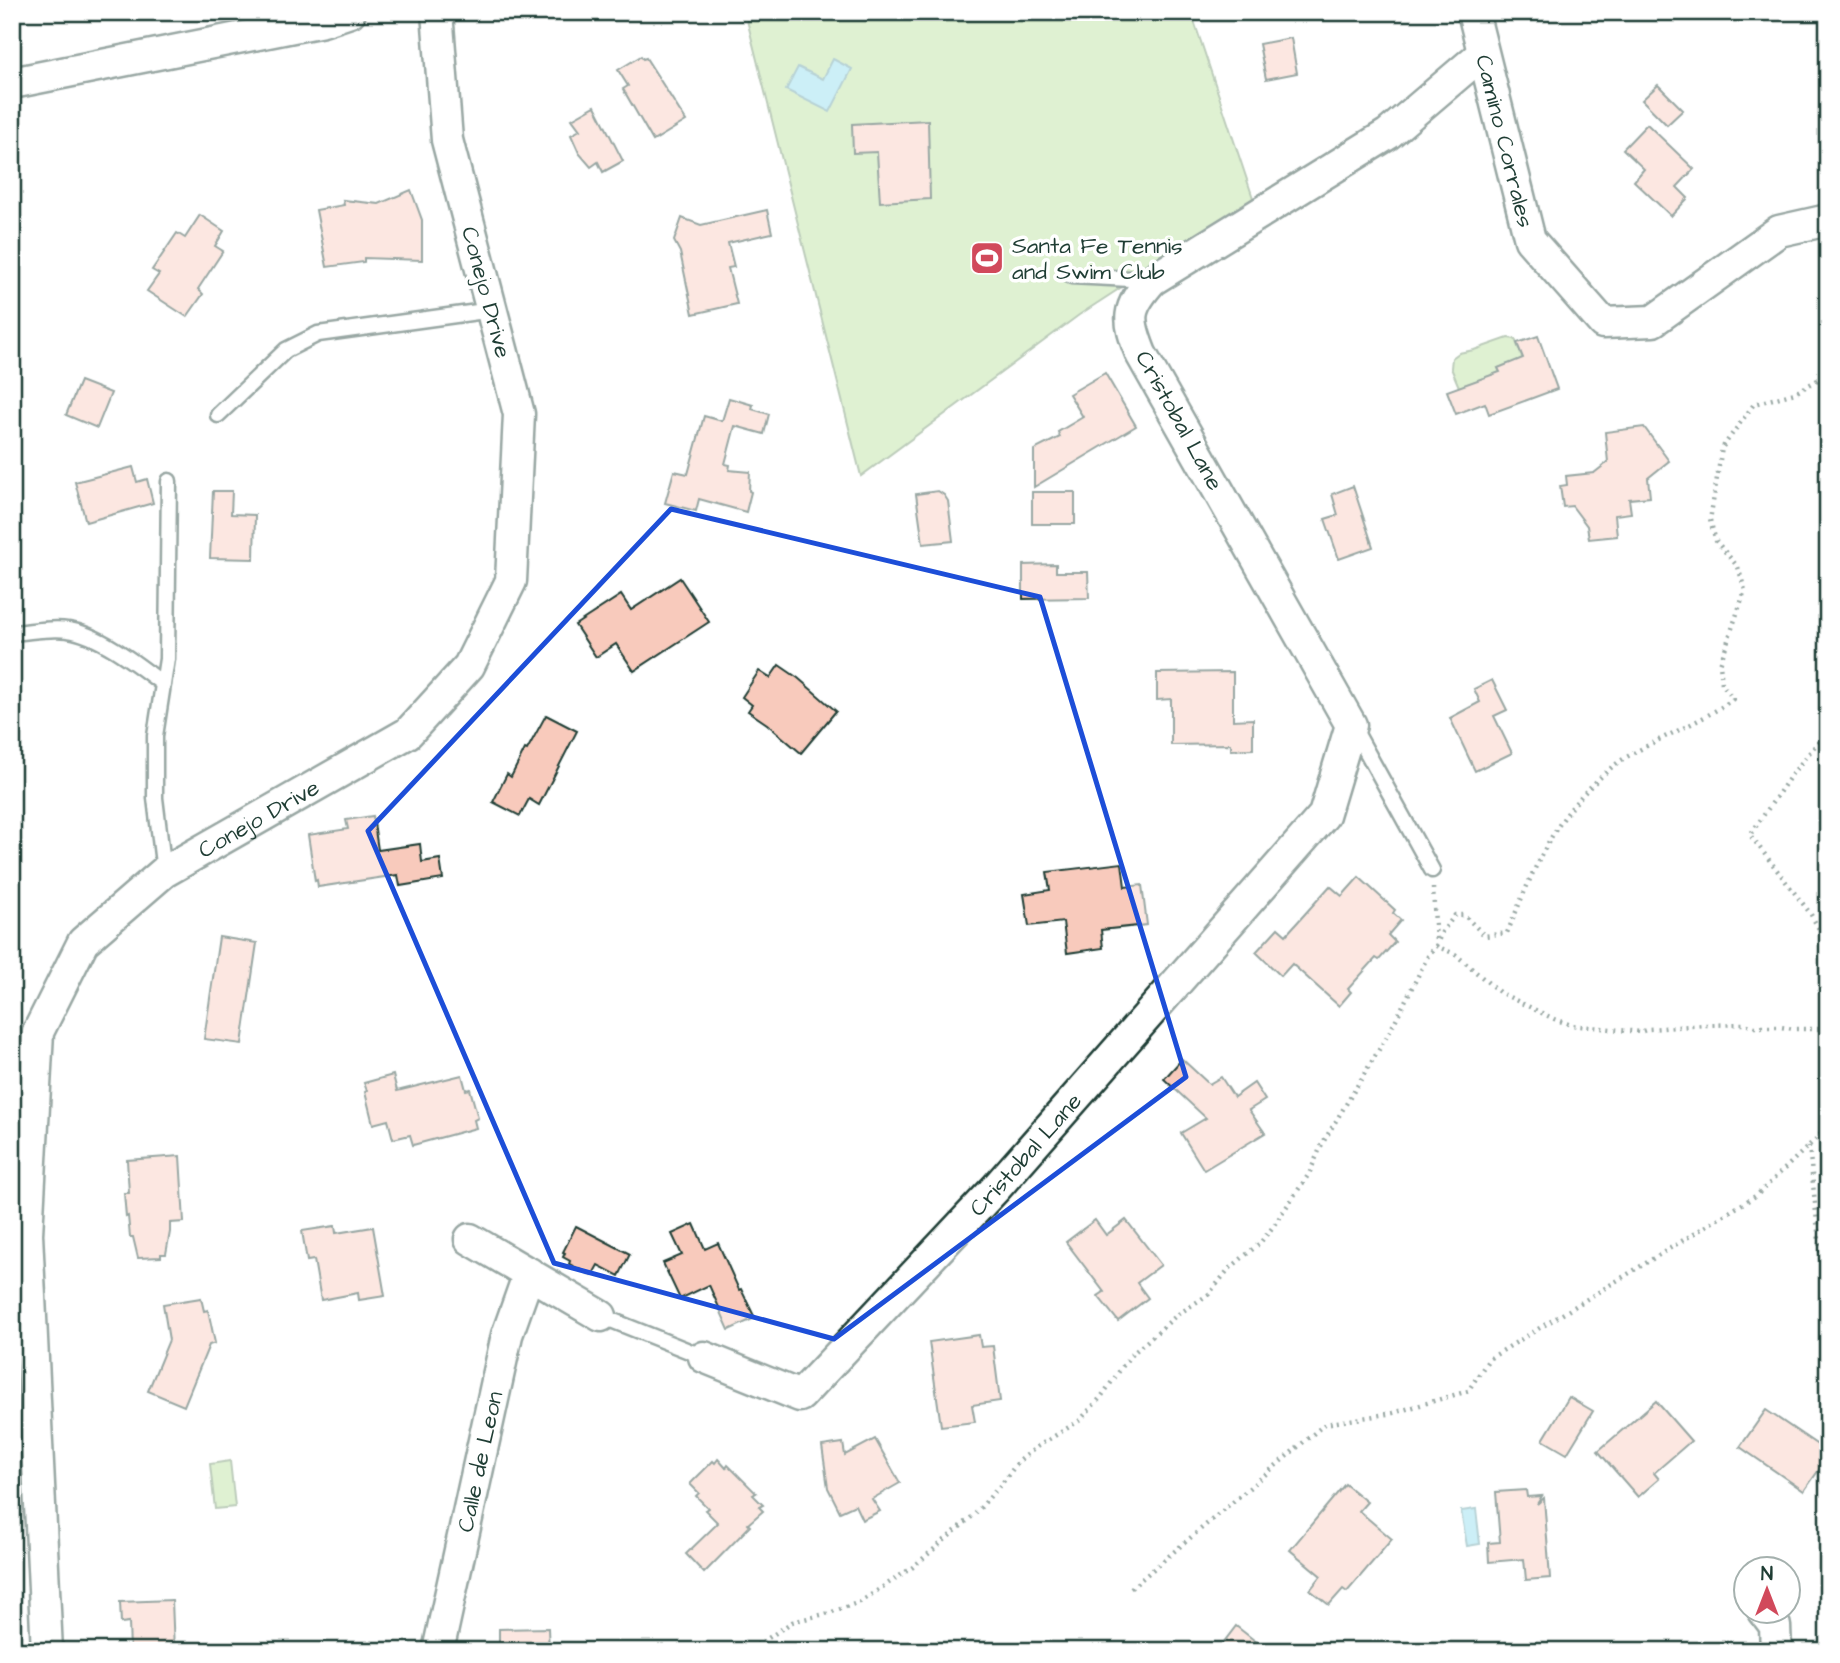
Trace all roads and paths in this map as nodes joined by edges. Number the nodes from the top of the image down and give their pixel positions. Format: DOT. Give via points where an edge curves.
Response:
graph roads {
  1 [pos="350,12"];
  2 [pos="437,12"];
  3 [pos="1539,12"];
  4 [pos="1481,13"];
  5 [pos="1482,54"];
  6 [pos="12,83"];
  7 [pos="1828,220"];
  8 [pos="1071,276"];
  9 [pos="1152,280"];
  10 [pos="492,310"];
  11 [pos="1828,374"];
  12 [pos="218,415"];
  13 [pos="169,481"];
  14 [pos="12,633"];
  15 [pos="163,684"];
  16 [pos="1351,725"];
  17 [pos="1828,730"];
  18 [pos="1432,870"];
  19 [pos="164,872"];
  20 [pos="1828,944"];
  21 [pos="1436,946"];
  22 [pos="1828,1027"];
  23 [pos="1828,1118"];
  24 [pos="1809,1146"];
  25 [pos="20,1236"];
  26 [pos="470,1239"];
  27 [pos="529,1273"];
  28 [pos="601,1316"];
  29 [pos="1828,1326"];
  30 [pos="704,1357"];
  31 [pos="1131,1588"];
  32 [pos="1773,1624"];
  33 [pos="47,1651"];
  34 [pos="438,1651"];
  35 [pos="631,1651"];
  36 [pos="691,1651"];
  37 [pos="744,1651"];
  38 [pos="1776,1651"];
  1 -- 6 [label="street"];
  2 -- 10 [label="street, Conejo Drive" via="447,140"];
  3 -- 4 [label="path" via="1510,20"];
  4 -- 5 [label="street, Camino Corrales"];
  5 -- 7 [label="street, Camino Corrales" via="1530,240 1603,323 1653,321 1779,231"];
  5 -- 9 [label="street, Cristobal Lane" via="1388,134"];
  8 -- 9 [label="lane"];
  9 -- 16 [label="street, Cristobal Lane" via="1132,307 1131,321 1141,354"];
  10 -- 12 [label="lane" via="318,334 286,350"];
  10 -- 19 [label="street, Conejo Drive" via="519,414 511,581 470,666 408,733"];
  11 -- 21 [label="path" via="1796,393 1754,404 1723,448 1710,520 1716,541 1738,567 1745,590 1720,664 1723,684 1733,699 1618,762 1589,787 1555,827 1507,933 1485,936 1464,915 1455,915"];
  13 -- 15 [label="lane"];
  14 -- 15 [label="lane" via="68,630 99,640"];
  15 -- 19 [label="lane" via="155,736 155,798"];
  16 -- 18 [label="lane, Cristobal Lane"];
  16 -- 30 [label="street, Cristobal Lane" via="1324,815 996,1188 800,1396"];
  17 -- 20 [label="path" via="1750,835"];
  18 -- 21 [label="path"];
  19 -- 25 [label="street, Conejo Drive" via="83,942 38,1032"];
  21 -- 22 [label="path" via="1455,954 1499,992 1571,1025 1640,1032 1705,1025"];
  21 -- 37 [label="path" via="1309,1174 1260,1243 1228,1270 1209,1294 1130,1356 1079,1421 1017,1462 974,1515 913,1567 860,1602 792,1622"];
  23 -- 24 [label="path"];
  24 -- 29 [label="path"];
  24 -- 31 [label="path" via="1757,1195 1489,1359 1468,1391 1393,1413 1325,1424"];
  25 -- 33 [label="street, Conejo Drive"];
  26 -- 27 [label="street"];
  27 -- 28 [label="street"];
  27 -- 34 [label="street, Calle de Leon" via="507,1335"];
  28 -- 30 [label="lane, Cristobal Lane"];
  32 -- 38 [label="street"];
  35 -- 36 [label="path" via="669,1647"];
}
